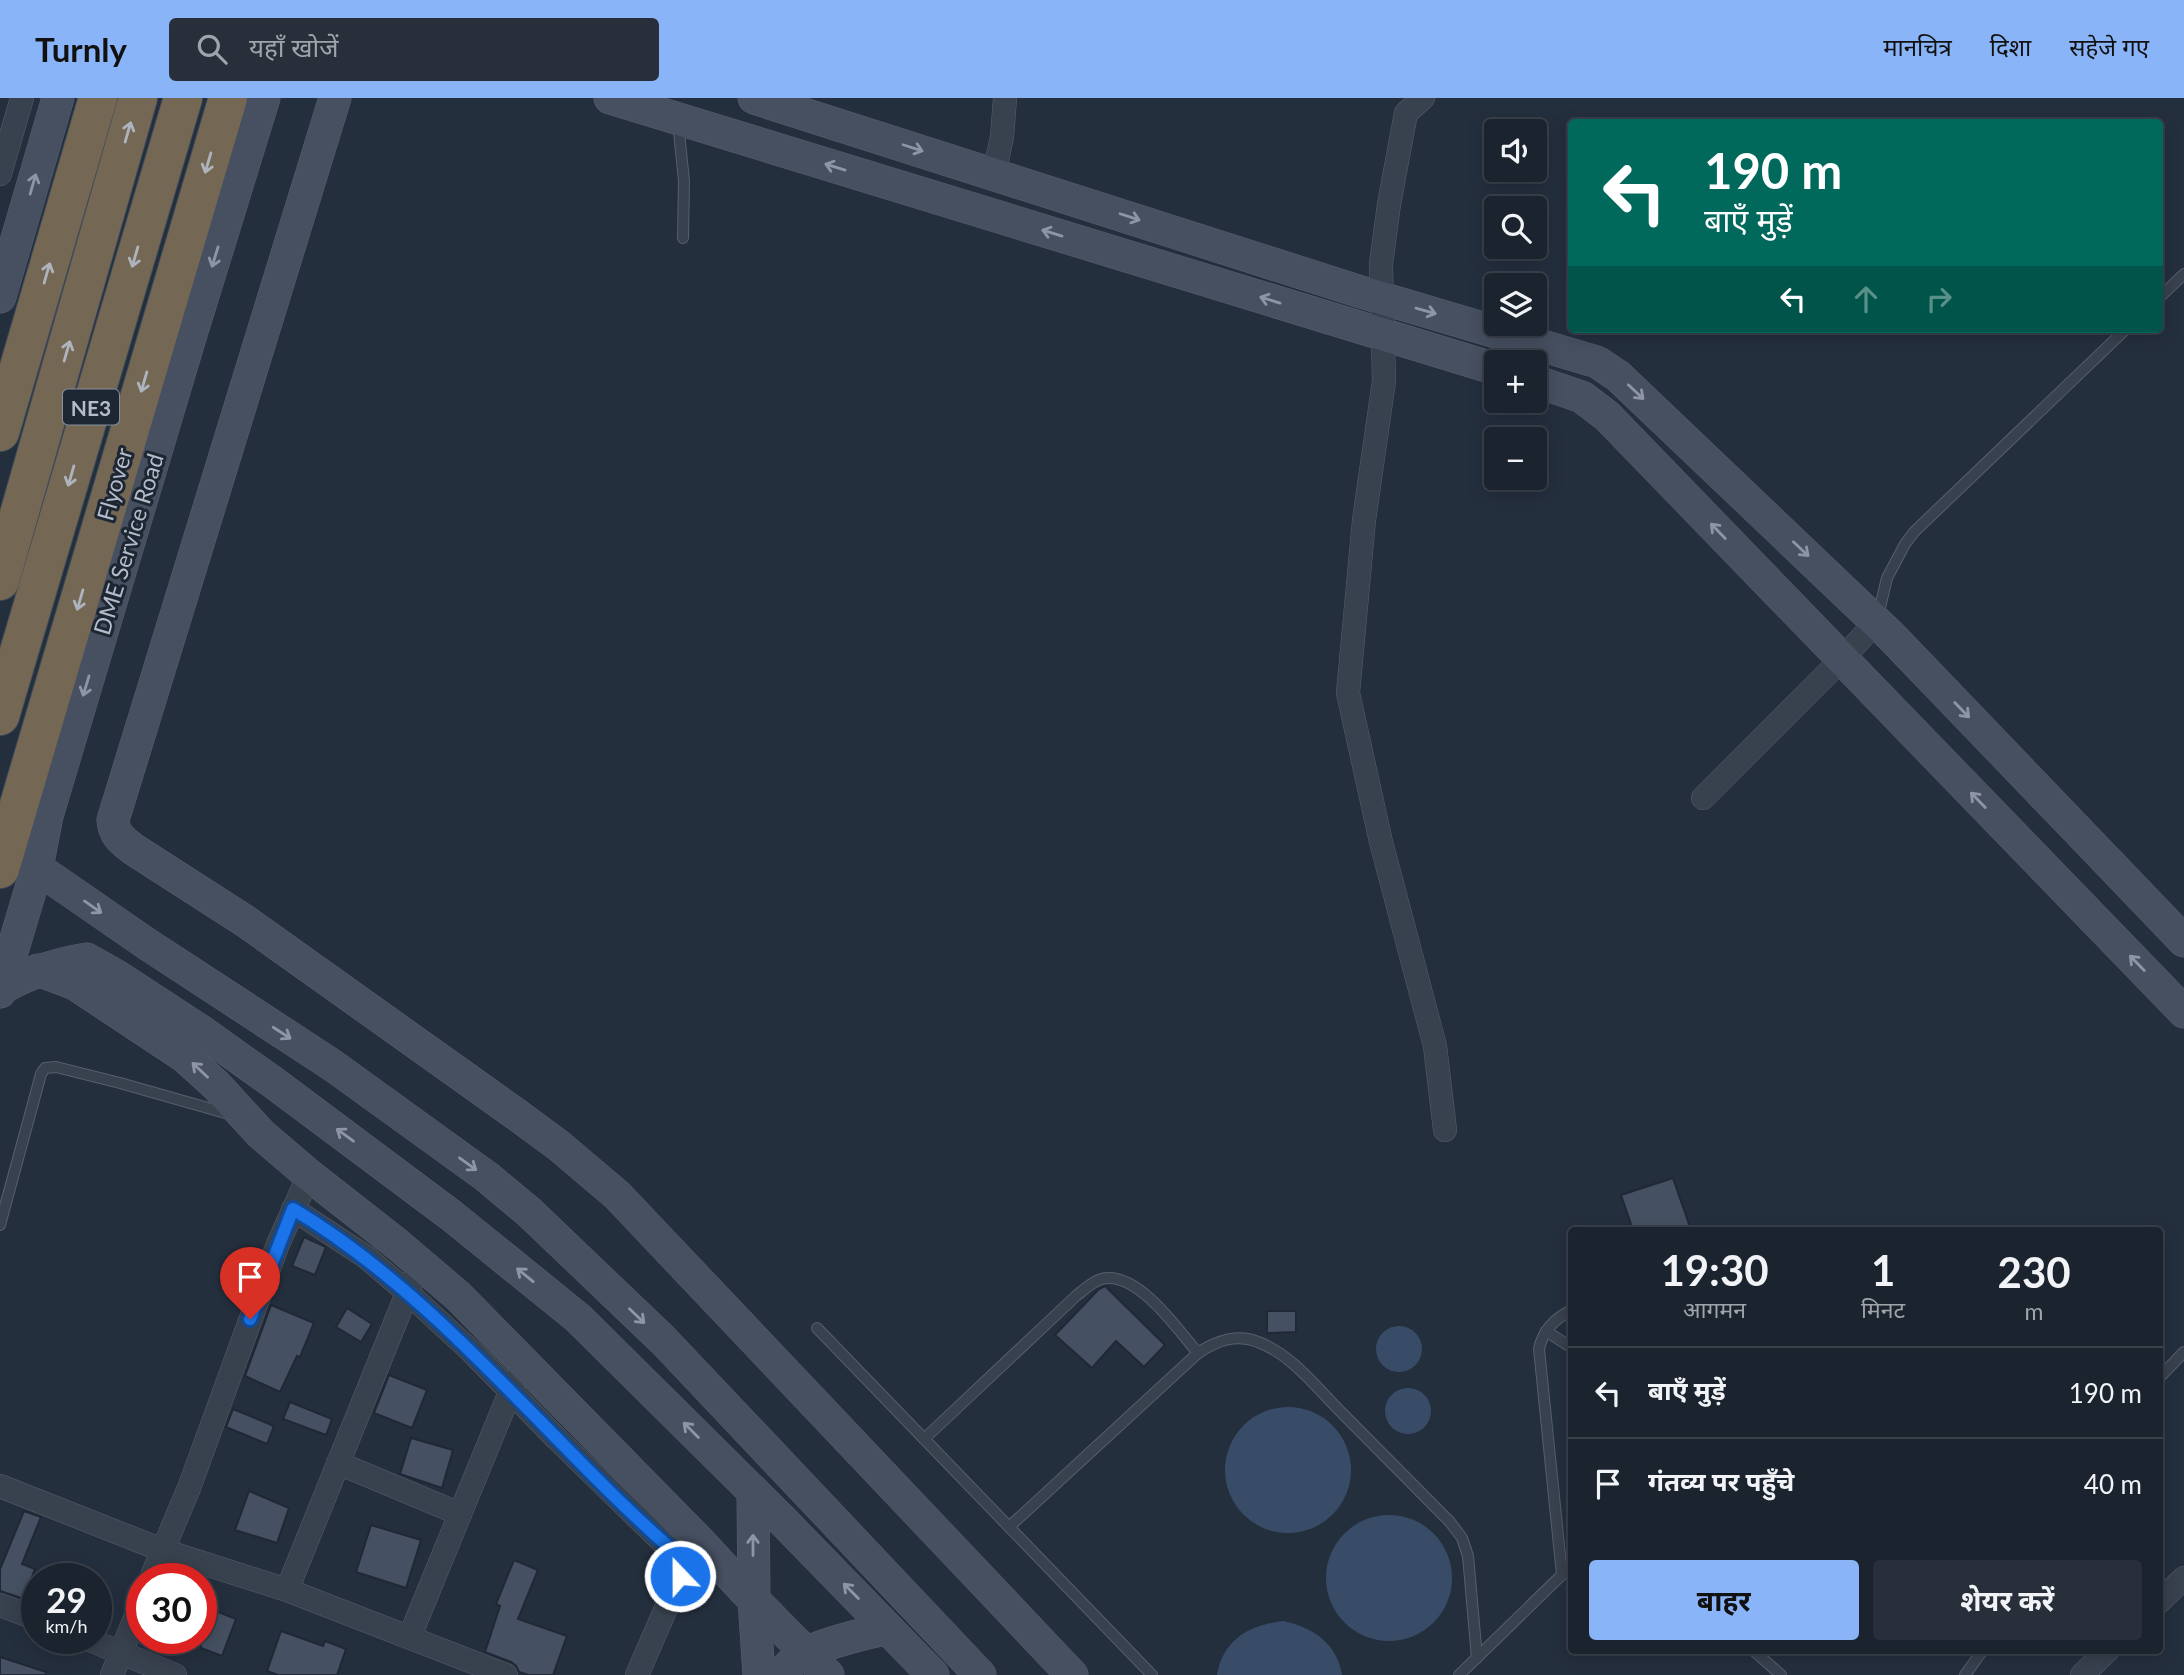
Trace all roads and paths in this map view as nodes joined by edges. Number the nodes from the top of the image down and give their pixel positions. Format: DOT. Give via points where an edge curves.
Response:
graph roads {
  1 [pos="58,98"];
  2 [pos="99,98"];
  3 [pos="138,98"];
  4 [pos="183,98"];
  5 [pos="228,98"];
  6 [pos="264,98"];
  7 [pos="335,98"];
  8 [pos="610,98"];
  9 [pos="1004,98"];
  10 [pos="1423,98"];
  11 [pos="15,99"];
  12 [pos="765,101"];
  13 [pos="678,119"];
  14 [pos="761,144"];
  15 [pos="0,174"];
  16 [pos="994,174"];
  17 [pos="683,238"];
  18 [pos="2184,274"];
  19 [pos="1362,292"];
  20 [pos="2163,294"];
  21 [pos="0,297"];
  22 [pos="2122,333"];
  23 [pos="1383,334"];
  24 [pos="1484,365"];
  25 [pos="1547,385"];
  26 [pos="0,432"];
  27 [pos="0,581"];
  28 [pos="1876,622"];
  29 [pos="1842,659"];
  30 [pos="0,716"];
  31 [pos="1703,798"];
  32 [pos="18,868"];
  33 [pos="2184,942"];
  34 [pos="38,970"];
  35 [pos="0,991"];
  36 [pos="2184,1013"];
  37 [pos="248,1119"];
  38 [pos="1445,1130"];
  39 [pos="309,1175"];
  40 [pos="503,1191"];
  41 [pos="293,1209"];
  42 [pos="0,1225"];
  43 [pos="472,1231"];
  44 [pos="421,1264"];
  45 [pos="407,1292"];
  46 [pos="1568,1312"];
  47 [pos="817,1328"];
  48 [pos="1546,1331"];
  49 [pos="1568,1345"];
  50 [pos="2184,1352"];
  51 [pos="1198,1353"];
  52 [pos="522,1361"];
  53 [pos="2163,1374"];
  54 [pos="511,1392"];
  55 [pos="924,1439"];
  56 [pos="338,1463"];
  57 [pos="0,1486"];
  58 [pos="753,1491"];
  59 [pos="460,1514"];
  60 [pos="1009,1527"];
  61 [pos="686,1547"];
  62 [pos="162,1550"];
  63 [pos="157,1563"];
  64 [pos="1568,1569"];
  65 [pos="1562,1575"];
  66 [pos="2184,1578"];
  67 [pos="287,1590"];
  68 [pos="2163,1598"];
  69 [pos="754,1600"];
  70 [pos="0,1605"];
  71 [pos="21,1613"];
  72 [pos="887,1628"];
  73 [pos="410,1636"];
  74 [pos="126,1640"];
  75 [pos="112,1648"];
  76 [pos="121,1652"];
  77 [pos="806,1652"];
  78 [pos="1758,1654"];
  79 [pos="1980,1654"];
  80 [pos="2104,1654"];
  81 [pos="1477,1658"];
  82 [pos="112,1675"];
  83 [pos="175,1675"];
  84 [pos="506,1675"];
  85 [pos="637,1675"];
  86 [pos="759,1675"];
  87 [pos="783,1675"];
  88 [pos="828,1675"];
  89 [pos="933,1675"];
  90 [pos="980,1675"];
  91 [pos="1072,1675"];
  92 [pos="1152,1675"];
  93 [pos="1459,1675"];
  94 [pos="1782,1675"];
  95 [pos="1965,1675"];
  96 [pos="2082,1675"];
  21 -- 1 [label="street, one-way"];
  26 -- 2 [label="highway, one-way"];
  27 -- 3 [label="highway, NE3, one-way"];
  4 -- 30 [label="highway, NE3, one-way"];
  5 -- 32 [label="highway, Flyover, one-way"];
  6 -- 32 [label="street, DME Service Road, one-way" via="47,816"];
  7 -- 91 [label="street" via="113,820 114,830 132,849 245,921 513,1112 617,1195"];
  8 -- 13 [label="street"];
  9 -- 16 [label="street"];
  10 -- 19 [label="street" via="1406,113 1381,264"];
  11 -- 15 [label="street"];
  12 -- 14 [label="street"];
  12 -- 16 [label="street, one-way"];
  13 -- 14 [label="street"];
  13 -- 17 [label="lane"];
  23 -- 14 [label="street, one-way"];
  16 -- 19 [label="street, one-way"];
  18 -- 20 [label="lane"];
  19 -- 23 [label="street"];
  19 -- 28 [label="street, one-way" via="1597,362 1618,376"];
  22 -- 28 [label="lane" via="1914,532 1887,578"];
  23 -- 24 [label="street"];
  23 -- 38 [label="street" via="1384,381 1364,520 1348,693 1381,842 1435,1046"];
  29 -- 25 [label="street, one-way" via="1607,416 1582,397"];
  28 -- 29 [label="street"];
  28 -- 33 [label="street, one-way"];
  29 -- 31 [label="street"];
  36 -- 29 [label="street, one-way"];
  32 -- 35 [label="street, DME Service Road"];
  32 -- 40 [label="street, one-way" via="147,944 332,1066"];
  34 -- 35 [label="street"];
  37 -- 34 [label="street, one-way" via="185,1057 75,984"];
  43 -- 34 [label="street, one-way" via="274,1083 117,976 87,960"];
  37 -- 39 [label="street"];
  37 -- 42 [label="lane" via="120,1083 45,1068"];
  39 -- 41 [label="street"];
  39 -- 44 [label="street"];
  40 -- 43 [label="street"];
  40 -- 90 [label="street, one-way" via="663,1340"];
  41 -- 45 [label="street" via="366,1257"];
  41 -- 62 [label="street"];
  58 -- 43 [label="street, one-way" via="578,1318"];
  44 -- 45 [label="street"];
  44 -- 52 [label="street"];
  45 -- 54 [label="street"];
  45 -- 56 [label="street"];
  46 -- 48 [label="lane"];
  47 -- 55 [label="lane"];
  48 -- 49 [label="lane"];
  48 -- 65 [label="lane" via="1539,1361"];
  50 -- 53 [label="lane"];
  51 -- 55 [label="lane" via="1142,1292 1106,1278 1076,1296"];
  51 -- 60 [label="lane"];
  51 -- 81 [label="lane" via="1213,1342 1242,1338 1261,1342 1281,1355 1450,1522 1468,1556"];
  52 -- 54 [label="street"];
  52 -- 61 [label="street"];
  54 -- 59 [label="street"];
  54 -- 61 [label="street"];
  55 -- 60 [label="lane"];
  56 -- 59 [label="street"];
  56 -- 67 [label="street"];
  57 -- 62 [label="street"];
  69 -- 58 [label="street, one-way"];
  72 -- 58 [label="street, one-way"];
  59 -- 73 [label="street"];
  60 -- 92 [label="lane"];
  61 -- 69 [label="street"];
  61 -- 85 [label="street" via="680,1576"];
  62 -- 63 [label="street"];
  62 -- 67 [label="street"];
  64 -- 65 [label="lane"];
  65 -- 81 [label="lane"];
  66 -- 68 [label="street"];
  67 -- 73 [label="street"];
  69 -- 77 [label="street"];
  69 -- 86 [label="street"];
  70 -- 71 [label="street"];
  72 -- 77 [label="street"];
  72 -- 89 [label="street"];
  73 -- 84 [label="street"];
  74 -- 76 [label="street"];
  75 -- 76 [label="street"];
  76 -- 82 [label="street"];
  76 -- 83 [label="street"];
  77 -- 87 [label="street" via="791,1662"];
  77 -- 88 [label="street"];
  78 -- 94 [label="lane"];
  79 -- 95 [label="lane"];
  80 -- 96 [label="street"];
  81 -- 93 [label="lane"];
}
